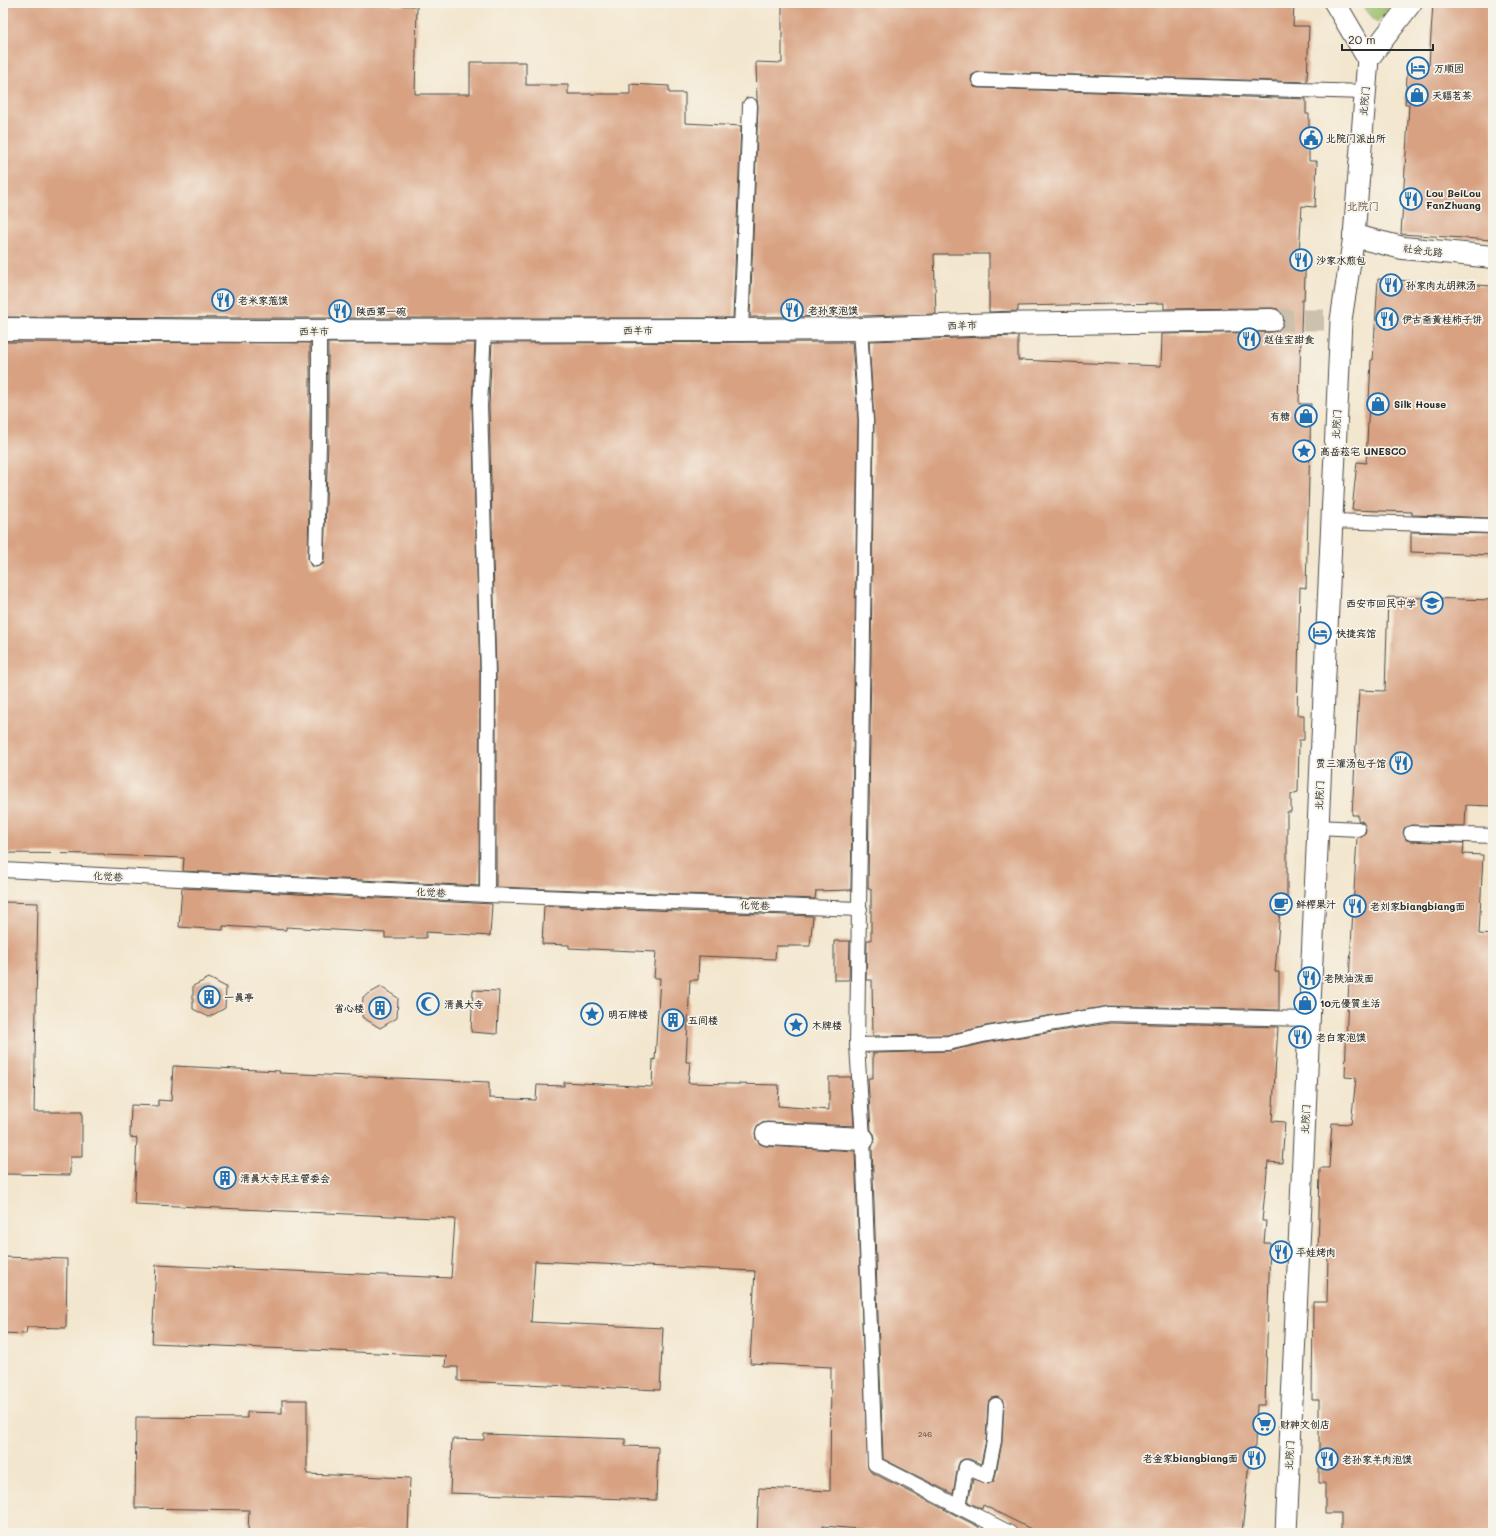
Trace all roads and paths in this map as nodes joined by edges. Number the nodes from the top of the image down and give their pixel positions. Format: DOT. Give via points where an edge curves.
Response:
graph roads {
  1 [pos="1335,3"];
  2 [pos="1411,3"];
  3 [pos="1368,59"];
  4 [pos="979,80"];
  5 [pos="1365,92"];
  6 [pos="750,105"];
  7 [pos="1354,236"];
  8 [pos="1493,257"];
  9 [pos="1272,320"];
  10 [pos="3,329"];
  11 [pos="484,330"];
  12 [pos="741,330"];
  13 [pos="860,330"];
  14 [pos="319,331"];
  15 [pos="1331,521"];
  16 [pos="1493,526"];
  17 [pos="316,559"];
  18 [pos="1318,827"];
  19 [pos="1358,829"];
  20 [pos="1411,832"];
  21 [pos="1493,836"];
  22 [pos="3,870"];
  23 [pos="487,895"];
  24 [pos="860,910"];
  25 [pos="1310,1019"];
  26 [pos="857,1045"];
  27 [pos="767,1134"];
  28 [pos="863,1139"];
  29 [pos="996,1405"];
  30 [pos="959,1507"];
  31 [pos="988,1528"];
  32 [pos="1010,1533"];
  33 [pos="1286,1533"];
  1 -- 3 [label="street"];
  2 -- 3 [label="street"];
  3 -- 5 [label="street, 北院门"];
  4 -- 5 [label="lane"];
  5 -- 7 [label="street, 北院门"];
  6 -- 12 [label="lane"];
  7 -- 8 [label="street, 社会北路" via="1403,248"];
  7 -- 15 [label="street, 北院门" via="1335,320"];
  9 -- 13 [label="street, 西羊市" via="997,324"];
  10 -- 14 [label="street, 西羊市"];
  11 -- 12 [label="street, 西羊市"];
  11 -- 14 [label="street, 西羊市"];
  11 -- 23 [label="lane" via="480,406 488,674"];
  12 -- 13 [label="street, 西羊市"];
  13 -- 24 [label="lane" via="866,421"];
  14 -- 17 [label="lane"];
  15 -- 16 [label="lane"];
  15 -- 18 [label="street, 北院门"];
  18 -- 19 [label="lane"];
  18 -- 25 [label="street, 北院门"];
  20 -- 21 [label="lane"];
  22 -- 23 [label="lane, 化觉巷"];
  23 -- 24 [label="lane, 化觉巷"];
  24 -- 26 [label="lane"];
  25 -- 26 [label="lane" via="1109,1014 948,1043"];
  25 -- 33 [label="street, 北院门"];
  26 -- 28 [label="lane"];
  27 -- 28 [label="street"];
  28 -- 30 [label="lane" via="875,1464"];
  29 -- 30 [label="lane" via="994,1441 987,1476 966,1467"];
  30 -- 31 [label="lane"];
  31 -- 32 [label="lane"];
}
